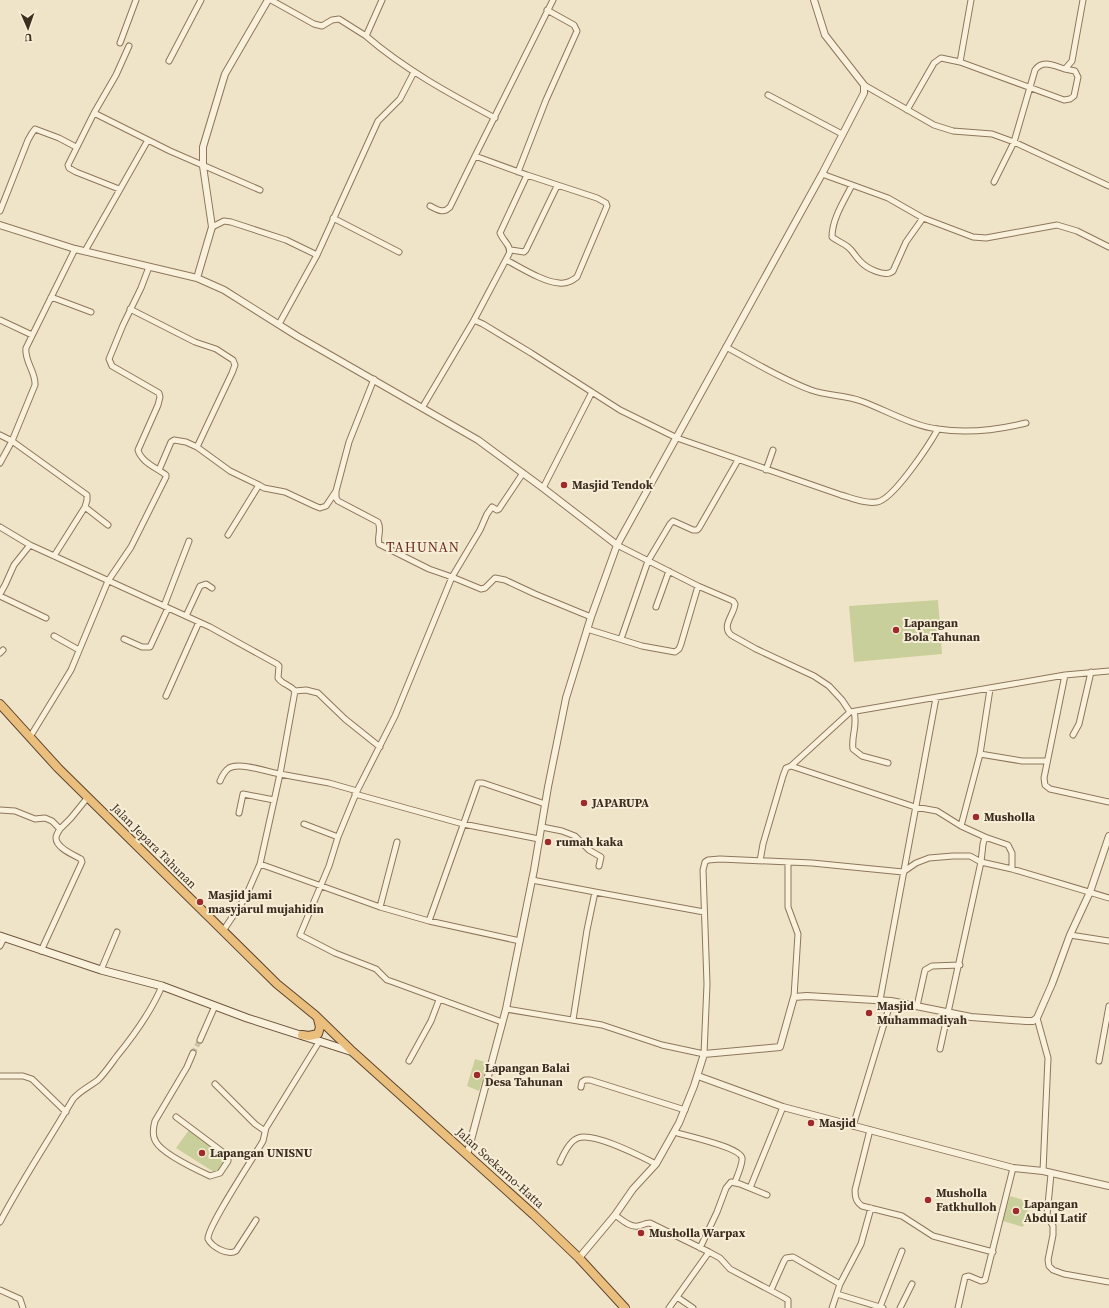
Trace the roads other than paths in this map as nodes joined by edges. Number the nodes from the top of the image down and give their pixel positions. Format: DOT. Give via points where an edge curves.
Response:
graph roads {
  1 [pos="136,0"];
  2 [pos="201,0"];
  3 [pos="269,0"];
  4 [pos="382,0"];
  5 [pos="553,0"];
  6 [pos="814,0"];
  7 [pos="971,0"];
  8 [pos="1083,0"];
  9 [pos="547,10"];
  10 [pos="366,36"];
  11 [pos="120,43"];
  12 [pos="129,46"];
  13 [pos="168,61"];
  14 [pos="960,62"];
  15 [pos="1065,69"];
  16 [pos="414,72"];
  17 [pos="864,85"];
  18 [pos="1030,88"];
  19 [pos="768,95"];
  20 [pos="907,110"];
  21 [pos="94,113"];
  22 [pos="495,118"];
  23 [pos="842,134"];
  24 [pos="148,140"];
  25 [pos="1014,142"];
  26 [pos="76,147"];
  27 [pos="475,156"];
  28 [pos="203,166"];
  29 [pos="518,172"];
  30 [pos="822,174"];
  31 [pos="527,175"];
  32 [pos="994,182"];
  33 [pos="852,185"];
  34 [pos="557,186"];
  35 [pos="1109,186"];
  36 [pos="120,189"];
  37 [pos="260,190"];
  38 [pos="430,206"];
  39 [pos="0,211"];
  40 [pos="333,218"];
  41 [pos="923,218"];
  42 [pos="0,225"];
  43 [pos="212,227"];
  44 [pos="1109,247"];
  45 [pos="74,249"];
  46 [pos="511,250"];
  47 [pos="85,251"];
  48 [pos="399,252"];
  49 [pos="317,254"];
  50 [pos="506,260"];
  51 [pos="149,267"];
  52 [pos="197,278"];
  53 [pos="51,297"];
  54 [pos="130,309"];
  55 [pos="91,312"];
  56 [pos="0,320"];
  57 [pos="474,320"];
  58 [pos="279,324"];
  59 [pos="32,335"];
  60 [pos="726,347"];
  61 [pos="374,379"];
  62 [pos="592,392"];
  63 [pos="422,408"];
  64 [pos="1026,423"];
  65 [pos="938,430"];
  66 [pos="0,435"];
  67 [pos="677,438"];
  68 [pos="12,441"];
  69 [pos="197,447"];
  70 [pos="773,450"];
  71 [pos="738,460"];
  72 [pos="0,463"];
  73 [pos="159,470"];
  74 [pos="766,470"];
  75 [pos="523,473"];
  76 [pos="259,485"];
  77 [pos="543,488"];
  78 [pos="336,491"];
  79 [pos="84,507"];
  80 [pos="108,525"];
  81 [pos="0,527"];
  82 [pos="228,535"];
  83 [pos="189,541"];
  84 [pos="30,545"];
  85 [pos="617,545"];
  86 [pos="54,556"];
  87 [pos="648,562"];
  88 [pos="669,571"];
  89 [pos="452,577"];
  90 [pos="108,581"];
  91 [pos="698,586"];
  92 [pos="212,588"];
  93 [pos="0,595"];
  94 [pos="656,606"];
  95 [pos="166,607"];
  96 [pos="186,616"];
  97 [pos="591,617"];
  98 [pos="46,618"];
  99 [pos="199,622"];
  100 [pos="587,629"];
  101 [pos="54,636"];
  102 [pos="124,639"];
  103 [pos="621,639"];
  104 [pos="79,650"];
  105 [pos="1109,671"];
  106 [pos="1091,672"];
  107 [pos="1065,675"];
  108 [pos="990,689"];
  109 [pos="295,691"];
  110 [pos="166,696"];
  111 [pos="936,698"];
  112 [pos="0,704"];
  113 [pos="852,712"];
  114 [pos="1073,735"];
  115 [pos="30,737"];
  116 [pos="380,747"];
  117 [pos="980,754"];
  118 [pos="1047,761"];
  119 [pos="888,763"];
  120 [pos="791,766"];
  121 [pos="280,774"];
  122 [pos="220,781"];
  123 [pos="356,792"];
  124 [pos="88,798"];
  125 [pos="274,800"];
  126 [pos="1109,802"];
  127 [pos="545,804"];
  128 [pos="915,807"];
  129 [pos="0,810"];
  130 [pos="239,813"];
  131 [pos="304,824"];
  132 [pos="463,824"];
  133 [pos="961,826"];
  134 [pos="542,827"];
  135 [pos="60,829"];
  136 [pos="1109,836"];
  137 [pos="985,837"];
  138 [pos="338,838"];
  139 [pos="540,840"];
  140 [pos="397,842"];
  141 [pos="760,861"];
  142 [pos="982,862"];
  143 [pos="788,863"];
  144 [pos="260,864"];
  145 [pos="599,866"];
  146 [pos="1012,869"];
  147 [pos="903,872"];
  148 [pos="532,880"];
  149 [pos="321,886"];
  150 [pos="595,892"];
  151 [pos="1090,892"];
  152 [pos="1109,898"];
  153 [pos="380,907"];
  154 [pos="704,912"];
  155 [pos="429,921"];
  156 [pos="223,931"];
  157 [pos="117,932"];
  158 [pos="1070,936"];
  159 [pos="2,937"];
  160 [pos="520,941"];
  161 [pos="1109,941"];
  162 [pos="0,946"];
  163 [pos="41,951"];
  164 [pos="960,965"];
  165 [pos="101,970"];
  166 [pos="162,986"];
  167 [pos="794,997"];
  168 [pos="439,1000"];
  169 [pos="880,1000"];
  170 [pos="891,1001"];
  171 [pos="214,1006"];
  172 [pos="916,1006"];
  173 [pos="1109,1006"];
  174 [pos="506,1009"];
  175 [pos="948,1012"];
  176 [pos="315,1015"];
  177 [pos="1038,1018"];
  178 [pos="574,1020"];
  179 [pos="502,1022"];
  180 [pos="302,1035"];
  181 [pos="200,1040"];
  182 [pos="319,1042"];
  183 [pos="940,1049"];
  184 [pos="353,1052"];
  185 [pos="193,1053"];
  186 [pos="704,1054"];
  187 [pos="410,1061"];
  188 [pos="1100,1061"];
  189 [pos="0,1076"];
  190 [pos="698,1076"];
  191 [pos="215,1084"];
  192 [pos="581,1086"];
  193 [pos="783,1107"];
  194 [pos="685,1110"];
  195 [pos="66,1112"];
  196 [pos="176,1117"];
  197 [pos="853,1126"];
  198 [pos="870,1130"];
  199 [pos="265,1131"];
  200 [pos="674,1132"];
  201 [pos="467,1154"];
  202 [pos="560,1162"];
  203 [pos="656,1164"];
  204 [pos="1013,1168"];
  205 [pos="1043,1171"];
  206 [pos="1051,1174"];
  207 [pos="735,1182"];
  208 [pos="1109,1186"];
  209 [pos="750,1188"];
  210 [pos="767,1195"];
  211 [pos="871,1208"];
  212 [pos="615,1215"];
  213 [pos="256,1220"];
  214 [pos="0,1222"];
  215 [pos="700,1248"];
  216 [pos="902,1251"];
  217 [pos="709,1252"];
  218 [pos="993,1252"];
  219 [pos="579,1258"];
  220 [pos="1109,1282"];
  221 [pos="840,1284"];
  222 [pos="912,1284"];
  223 [pos="0,1290"];
  224 [pos="772,1290"];
  225 [pos="837,1294"];
  226 [pos="678,1296"];
  227 [pos="23,1308"];
  228 [pos="625,1308"];
  229 [pos="669,1308"];
  230 [pos="693,1308"];
  231 [pos="788,1308"];
  232 [pos="832,1308"];
  233 [pos="882,1308"];
  234 [pos="900,1308"];
  235 [pos="958,1308"];
  1 -- 11 [label="street"];
  2 -- 13 [label="street"];
  3 -- 10 [label="street" via="314,24 322,26 332,20 338,20"];
  3 -- 28 [label="street" via="225,74 203,147"];
  4 -- 10 [label="street"];
  5 -- 9 [label="street"];
  6 -- 17 [label="street" via="825,35"];
  7 -- 14 [label="street"];
  8 -- 15 [label="street" via="1072,61"];
  9 -- 22 [label="street"];
  9 -- 29 [label="street" via="574,25 577,31"];
  10 -- 16 [label="street"];
  12 -- 21 [label="street"];
  14 -- 18 [label="street"];
  14 -- 20 [label="street" via="941,58 936,60"];
  15 -- 18 [label="street" via="1044,63 1039,65"];
  15 -- 18 [label="street" via="1075,71 1078,77 1074,96 1070,99 1064,100"];
  16 -- 22 [label="street"];
  16 -- 40 [label="street" via="400,99 378,121"];
  17 -- 20 [label="street"];
  17 -- 23 [label="street" via="864,93"];
  18 -- 25 [label="street"];
  19 -- 23 [label="street"];
  20 -- 25 [label="street" via="928,123 948,130 992,134"];
  21 -- 24 [label="street"];
  21 -- 26 [label="street"];
  22 -- 27 [label="street"];
  23 -- 30 [label="street"];
  24 -- 28 [label="street"];
  24 -- 36 [label="street"];
  25 -- 32 [label="street"];
  25 -- 35 [label="street"];
  26 -- 36 [label="street" via="69,168"];
  26 -- 39 [label="street" via="35,130 28,140"];
  27 -- 29 [label="street"];
  27 -- 38 [label="street" via="450,207 441,212"];
  28 -- 37 [label="street"];
  28 -- 43 [label="street"];
  29 -- 31 [label="street"];
  30 -- 33 [label="street"];
  30 -- 60 [label="street"];
  31 -- 34 [label="street"];
  31 -- 46 [label="street" via="500,233"];
  33 -- 41 [label="street" via="888,198"];
  33 -- 41 [label="street" via="835,221 832,237 847,246 861,263 873,270 885,274 893,271 906,242"];
  34 -- 46 [label="street" via="526,250"];
  34 -- 50 [label="street" via="606,203 577,277 558,283 541,278"];
  36 -- 47 [label="street"];
  40 -- 48 [label="street"];
  40 -- 49 [label="street"];
  41 -- 44 [label="street" via="962,234 980,238 1053,225 1061,226"];
  42 -- 45 [label="street"];
  43 -- 49 [label="street" via="224,221 231,222 286,240"];
  43 -- 52 [label="street"];
  45 -- 47 [label="street"];
  45 -- 53 [label="street"];
  46 -- 50 [label="street"];
  47 -- 51 [label="street"];
  49 -- 58 [label="street"];
  50 -- 57 [label="street"];
  51 -- 52 [label="street"];
  51 -- 54 [label="street"];
  52 -- 58 [label="street" via="236,297"];
  53 -- 55 [label="street"];
  53 -- 59 [label="street"];
  54 -- 69 [label="street" via="233,360 235,365 232,373"];
  54 -- 73 [label="street" via="110,353 110,362 112,366 159,393 158,405 138,450 143,459"];
  56 -- 59 [label="street"];
  57 -- 62 [label="street"];
  57 -- 63 [label="street"];
  58 -- 61 [label="street"];
  59 -- 68 [label="street" via="26,352 36,380"];
  60 -- 65 [label="street" via="811,390 860,400"];
  60 -- 67 [label="street"];
  61 -- 63 [label="street"];
  61 -- 78 [label="street" via="349,442"];
  62 -- 67 [label="street" via="620,410"];
  62 -- 77 [label="street"];
  63 -- 75 [label="street" via="478,440"];
  64 -- 65 [label="street" via="974,432"];
  65 -- 74 [label="street" via="902,481 887,498 877,502 841,495"];
  66 -- 68 [label="street"];
  67 -- 71 [label="street"];
  67 -- 85 [label="street"];
  68 -- 72 [label="street"];
  68 -- 79 [label="street" via="84,492 87,495"];
  69 -- 73 [label="street" via="174,440"];
  69 -- 76 [label="street" via="230,470"];
  70 -- 74 [label="street"];
  71 -- 74 [label="street"];
  71 -- 87 [label="street" via="699,528 693,530 673,522"];
  73 -- 90 [label="street" via="166,477 131,547"];
  75 -- 77 [label="street"];
  75 -- 89 [label="street" via="500,509 492,507 487,514"];
  76 -- 78 [label="street" via="285,492 320,508 326,506"];
  76 -- 82 [label="street"];
  77 -- 85 [label="street"];
  78 -- 89 [label="street" via="338,500 378,522 379,544 424,567"];
  79 -- 80 [label="street"];
  79 -- 86 [label="street"];
  81 -- 84 [label="street"];
  83 -- 95 [label="street"];
  84 -- 86 [label="street"];
  84 -- 93 [label="street" via="14,565"];
  85 -- 87 [label="street"];
  85 -- 97 [label="street"];
  86 -- 90 [label="street"];
  87 -- 88 [label="street"];
  87 -- 103 [label="street"];
  88 -- 91 [label="street"];
  88 -- 94 [label="street"];
  89 -- 97 [label="street" via="481,589 495,578 505,580"];
  89 -- 116 [label="street"];
  90 -- 95 [label="street"];
  90 -- 104 [label="street"];
  91 -- 103 [label="street" via="677,651 665,651"];
  91 -- 113 [label="street" via="734,602 734,610 727,626 731,635 814,676 829,686"];
  92 -- 96 [label="street" via="206,584 200,586"];
  93 -- 98 [label="street"];
  95 -- 96 [label="street"];
  95 -- 102 [label="street" via="150,647 142,647"];
  96 -- 99 [label="street"];
  97 -- 100 [label="street"];
  99 -- 109 [label="street" via="277,664 278,678"];
  99 -- 110 [label="street"];
  100 -- 103 [label="street"];
  100 -- 127 [label="street" via="566,698"];
  101 -- 104 [label="street"];
  104 -- 115 [label="street" via="71,670"];
  105 -- 106 [label="street"];
  106 -- 107 [label="street"];
  106 -- 114 [label="street" via="1079,724"];
  107 -- 108 [label="street"];
  107 -- 118 [label="street"];
  108 -- 111 [label="street"];
  108 -- 117 [label="street"];
  109 -- 116 [label="street" via="306,690 318,694"];
  109 -- 121 [label="street"];
  111 -- 113 [label="street"];
  111 -- 128 [label="street"];
  112 -- 115 [label="highway, Jalan Jepara Tahunan"];
  113 -- 119 [label="street" via="856,718 853,749 862,756"];
  113 -- 120 [label="street"];
  115 -- 124 [label="highway, Jalan Jepara Tahunan"];
  116 -- 123 [label="street"];
  117 -- 118 [label="street" via="1022,761"];
  117 -- 133 [label="street"];
  118 -- 126 [label="street" via="1044,778 1050,789"];
  120 -- 128 [label="street"];
  120 -- 141 [label="street" via="786,768 783,776"];
  121 -- 122 [label="street" via="236,766 229,768"];
  121 -- 123 [label="street" via="329,783"];
  121 -- 125 [label="street"];
  123 -- 132 [label="street"];
  123 -- 138 [label="street"];
  124 -- 135 [label="street"];
  124 -- 156 [label="highway, Jalan Jepara Tahunan"];
  125 -- 130 [label="street" via="243,794"];
  125 -- 144 [label="street"];
  127 -- 132 [label="street" via="479,783"];
  127 -- 134 [label="street"];
  128 -- 133 [label="street" via="937,811"];
  128 -- 147 [label="street"];
  129 -- 135 [label="street" via="15,811 35,819 45,818"];
  131 -- 138 [label="street"];
  132 -- 139 [label="street"];
  132 -- 155 [label="street"];
  133 -- 137 [label="street"];
  134 -- 139 [label="street"];
  134 -- 145 [label="street" via="575,836 589,850 601,857"];
  135 -- 163 [label="street" via="56,837 60,847 82,862"];
  136 -- 151 [label="street"];
  137 -- 142 [label="street"];
  137 -- 146 [label="street" via="1008,845 1012,853"];
  138 -- 149 [label="street"];
  139 -- 148 [label="street"];
  140 -- 153 [label="street"];
  141 -- 143 [label="street"];
  141 -- 154 [label="street" via="708,860 703,870"];
  142 -- 146 [label="street"];
  142 -- 147 [label="street" via="970,856 938,856 916,863"];
  142 -- 164 [label="street"];
  143 -- 147 [label="street"];
  143 -- 167 [label="street" via="788,907 798,934"];
  144 -- 149 [label="street"];
  144 -- 156 [label="street" via="245,898"];
  146 -- 151 [label="street"];
  147 -- 169 [label="street"];
  148 -- 150 [label="street"];
  148 -- 160 [label="street"];
  149 -- 153 [label="street"];
  149 -- 168 [label="street" via="300,935 335,953 376,969 388,980"];
  150 -- 154 [label="street"];
  150 -- 178 [label="street"];
  151 -- 152 [label="street"];
  151 -- 158 [label="street"];
  153 -- 155 [label="street"];
  154 -- 186 [label="street" via="707,984"];
  155 -- 160 [label="street"];
  156 -- 176 [label="highway, Jalan Jepara Tahunan" via="277,984"];
  157 -- 165 [label="street"];
  158 -- 161 [label="street"];
  158 -- 177 [label="street"];
  159 -- 162 [label="street"];
  159 -- 163 [label="main road"];
  160 -- 174 [label="street"];
  163 -- 165 [label="main road"];
  164 -- 172 [label="street" via="932,966 925,970"];
  164 -- 175 [label="street"];
  165 -- 166 [label="main road"];
  166 -- 171 [label="main road"];
  166 -- 195 [label="street" via="150,1012 132,1037 97,1080 80,1091"];
  167 -- 169 [label="street"];
  167 -- 186 [label="street" via="780,1047"];
  168 -- 179 [label="street"];
  168 -- 187 [label="street"];
  169 -- 170 [label="street"];
  170 -- 172 [label="street"];
  170 -- 197 [label="street"];
  171 -- 180 [label="main road"];
  171 -- 181 [label="street"];
  172 -- 175 [label="street"];
  173 -- 188 [label="street"];
  174 -- 178 [label="street"];
  174 -- 179 [label="street"];
  175 -- 177 [label="street" via="1004,1020 1033,1021"];
  175 -- 183 [label="street"];
  176 -- 180 [label="highway" via="320,1024 320,1031 318,1034"];
  176 -- 184 [label="highway, Jalan Soekarno-Hatta"];
  177 -- 205 [label="street" via="1048,1058"];
  178 -- 186 [label="street" via="602,1025 662,1045"];
  179 -- 201 [label="street"];
  180 -- 182 [label="main road"];
  182 -- 184 [label="main road"];
  182 -- 199 [label="street"];
  184 -- 201 [label="highway, Jalan Soekarno-Hatta"];
  185 -- 196 [label="street" via="155,1121 154,1139 166,1152 201,1172 210,1176 220,1173 228,1161 228,1156"];
  186 -- 190 [label="street"];
  189 -- 195 [label="street" via="23,1076 32,1079"];
  190 -- 193 [label="street"];
  190 -- 194 [label="street"];
  191 -- 199 [label="street"];
  192 -- 194 [label="street" via="582,1082 590,1080"];
  193 -- 197 [label="street"];
  193 -- 209 [label="street"];
  194 -- 200 [label="street"];
  195 -- 214 [label="street" via="13,1196"];
  197 -- 198 [label="street"];
  198 -- 204 [label="street"];
  198 -- 211 [label="street" via="855,1195 858,1203"];
  199 -- 213 [label="street" via="263,1141 218,1215 208,1233 208,1239 228,1253 234,1253"];
  200 -- 203 [label="street"];
  200 -- 207 [label="street" via="724,1146 740,1154 742,1161"];
  201 -- 219 [label="highway, Jalan Soekarno-Hatta"];
  202 -- 203 [label="street" via="573,1140 584,1137 601,1140"];
  203 -- 212 [label="street"];
  204 -- 205 [label="street"];
  204 -- 218 [label="street"];
  205 -- 206 [label="street"];
  206 -- 208 [label="street"];
  206 -- 220 [label="street" via="1047,1215 1053,1226 1053,1235 1049,1266 1064,1274"];
  207 -- 209 [label="street"];
  207 -- 215 [label="street" via="728,1184"];
  209 -- 210 [label="street"];
  211 -- 218 [label="street" via="902,1216 933,1236"];
  211 -- 221 [label="street" via="861,1244"];
  212 -- 215 [label="street" via="634,1226 650,1223"];
  212 -- 219 [label="street"];
  215 -- 217 [label="street"];
  216 -- 233 [label="street"];
  217 -- 224 [label="street" via="720,1258 730,1269"];
  217 -- 226 [label="street"];
  218 -- 235 [label="street" via="986,1280 965,1277"];
  219 -- 228 [label="highway, Jalan Soekarno-Hatta"];
  221 -- 224 [label="street" via="789,1257 786,1258"];
  221 -- 225 [label="street"];
  222 -- 234 [label="street"];
  223 -- 227 [label="street" via="20,1300"];
  224 -- 231 [label="street" via="788,1300"];
  225 -- 232 [label="street"];
  225 -- 233 [label="street"];
  226 -- 229 [label="street"];
  226 -- 230 [label="street"];
}
